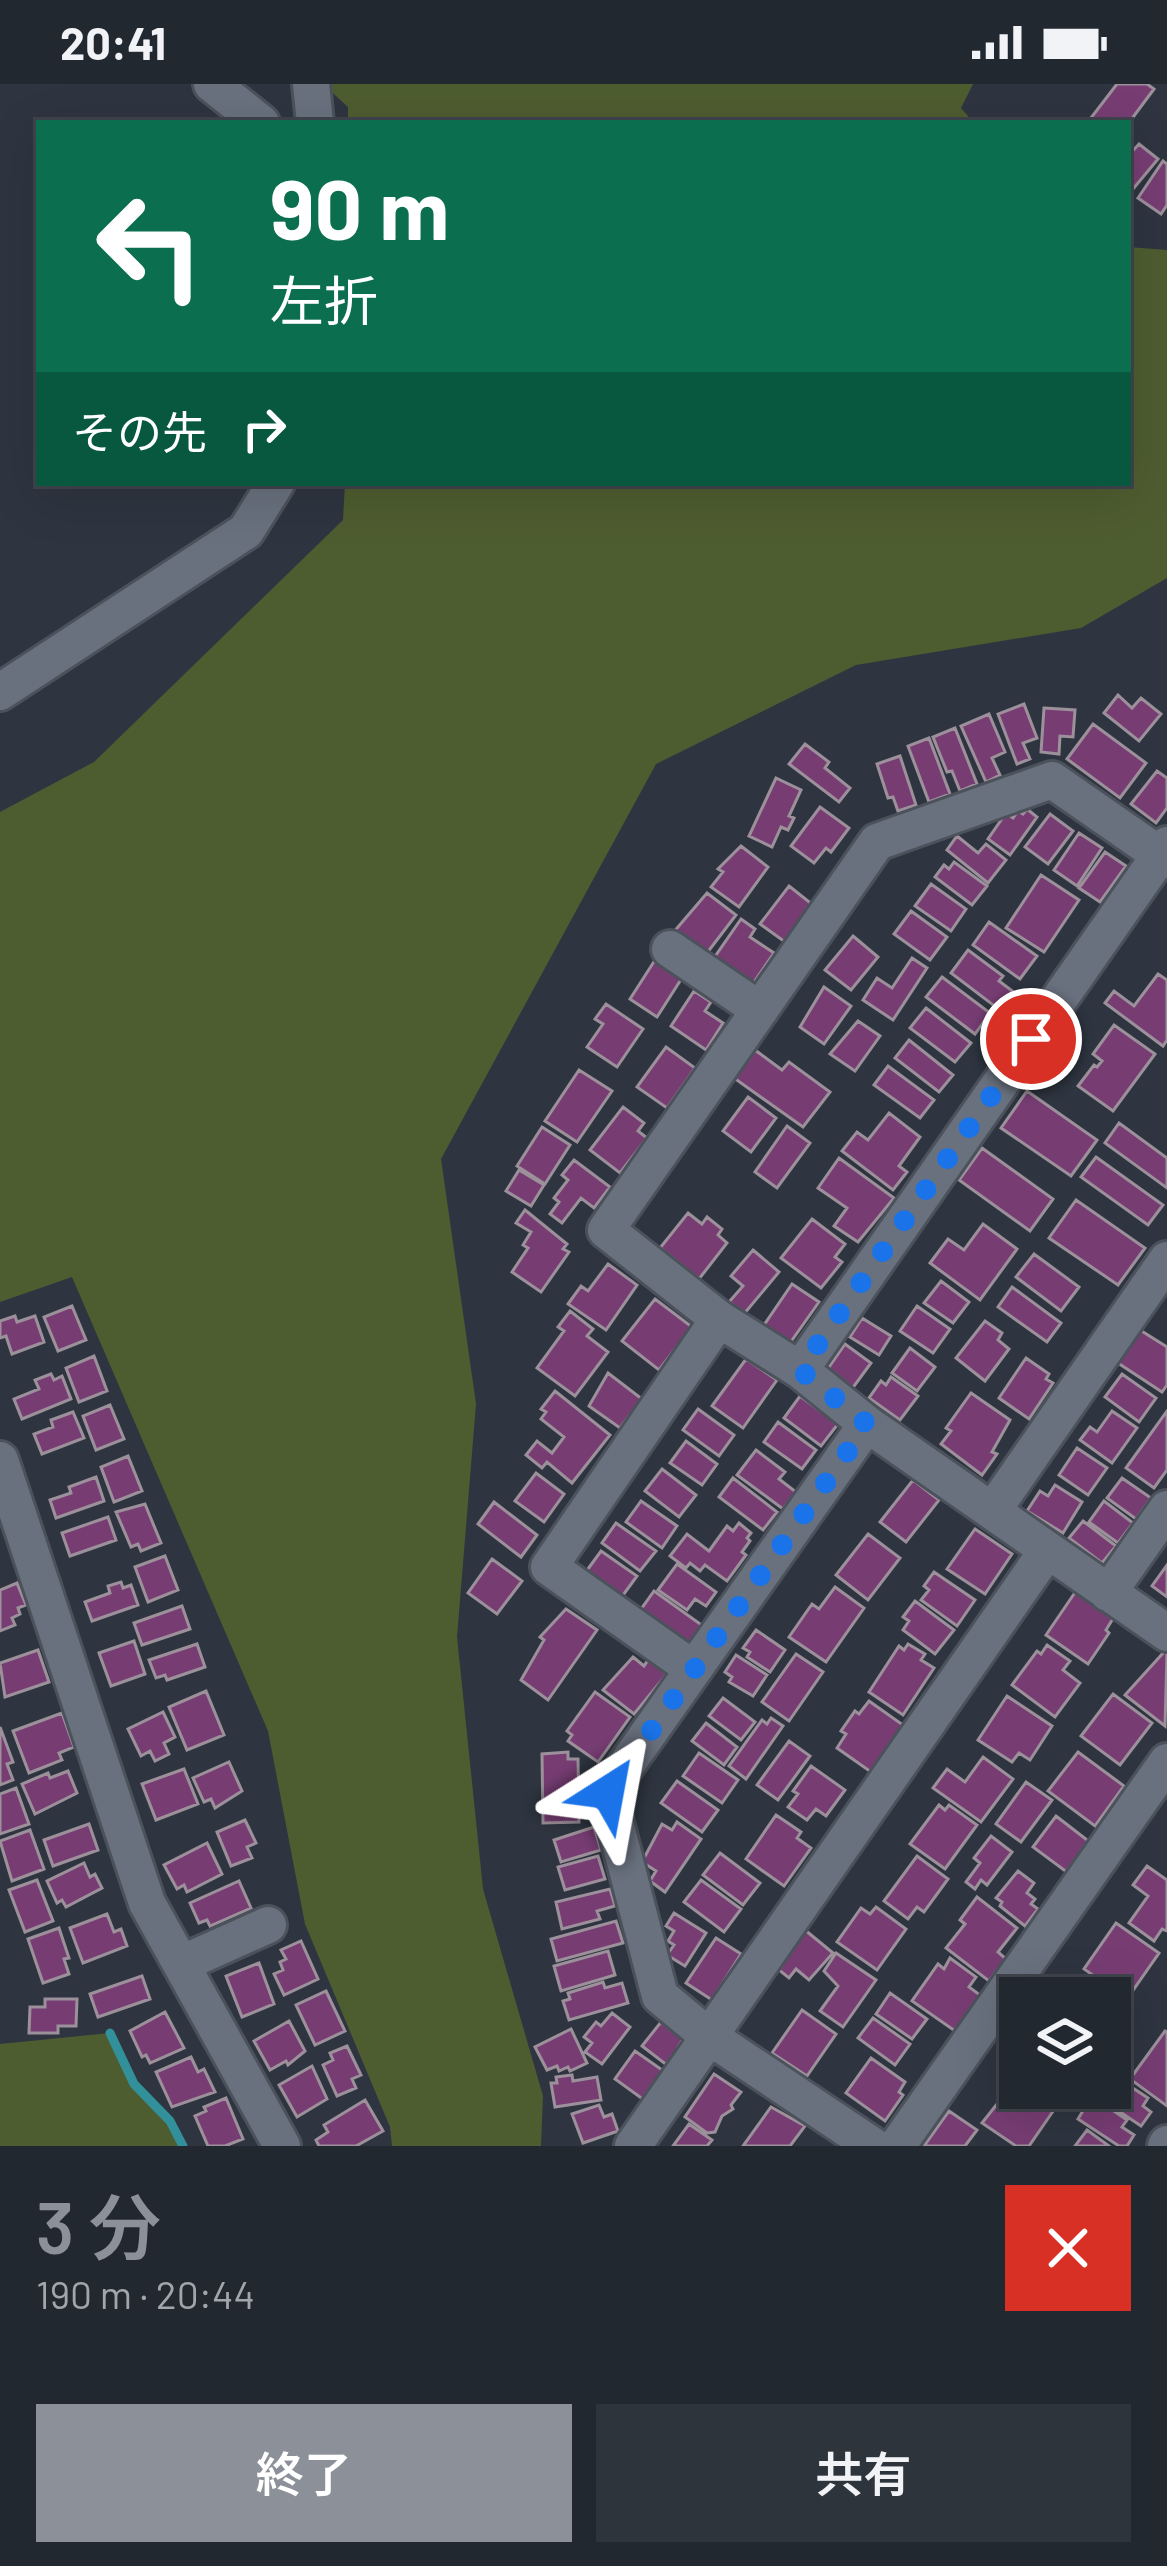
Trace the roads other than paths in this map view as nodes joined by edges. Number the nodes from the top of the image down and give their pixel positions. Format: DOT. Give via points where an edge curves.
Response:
graph roads {
  1 [pos="212,84"];
  2 [pos="311,84"];
  3 [pos="257,120"];
  4 [pos="315,120"];
  5 [pos="274,486"];
  6 [pos="0,692"];
  7 [pos="1165,853"];
  8 [pos="670,949"];
  9 [pos="760,1010"];
  10 [pos="1167,1260"];
  11 [pos="718,1319"];
  12 [pos="800,1370"];
  13 [pos="867,1424"];
  14 [pos="0,1460"];
  15 [pos="1167,1509"];
  16 [pos="993,1510"];
  17 [pos="1047,1551"];
  18 [pos="1108,1593"];
  19 [pos="1167,1634"];
  20 [pos="692,1668"];
  21 [pos="1167,1762"];
  22 [pos="268,1925"];
  23 [pos="181,1964"];
  24 [pos="707,2035"];
  25 [pos="282,2146"];
  26 [pos="633,2146"];
  27 [pos="873,2146"];
  28 [pos="897,2146"];
  1 -- 3 [label="street"];
  2 -- 4 [label="street"];
  5 -- 6 [label="street" via="246,531"];
  7 -- 9 [label="street" via="1052,780 877,842"];
  7 -- 12 [label="street"];
  8 -- 9 [label="street"];
  9 -- 11 [label="street" via="606,1231"];
  10 -- 16 [label="street"];
  11 -- 12 [label="street"];
  11 -- 20 [label="street" via="549,1567"];
  12 -- 13 [label="street"];
  13 -- 16 [label="street"];
  13 -- 20 [label="street"];
  14 -- 23 [label="street" via="147,1903"];
  15 -- 18 [label="street"];
  16 -- 17 [label="street"];
  17 -- 18 [label="street"];
  17 -- 24 [label="street"];
  18 -- 19 [label="street"];
  20 -- 24 [label="street" via="608,1792 660,1996"];
  21 -- 28 [label="street"];
  22 -- 23 [label="street"];
  23 -- 25 [label="street"];
  24 -- 26 [label="street"];
  24 -- 27 [label="street"];
}
